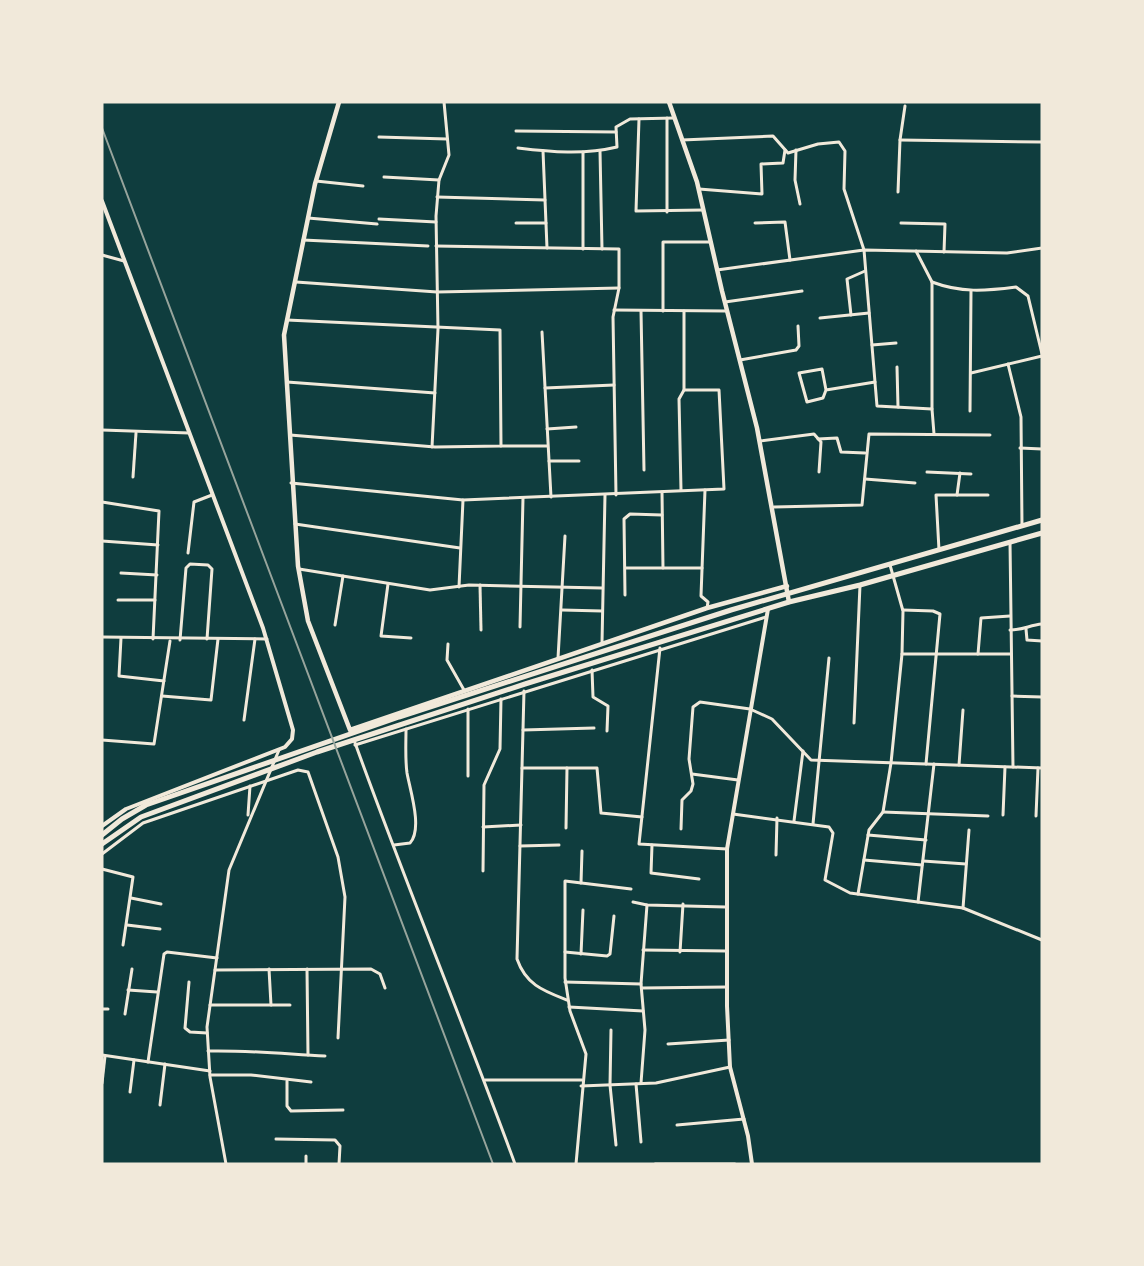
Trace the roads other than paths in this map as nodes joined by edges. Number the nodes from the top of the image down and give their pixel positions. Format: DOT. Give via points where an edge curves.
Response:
graph roads {
  1 [pos="339,102"];
  2 [pos="444,102"];
  3 [pos="678,102"];
  4 [pos="669,103"];
  5 [pos="905,106"];
  6 [pos="668,118"];
  7 [pos="674,118"];
  8 [pos="639,119"];
  9 [pos="516,131"];
  10 [pos="616,132"];
  11 [pos="379,137"];
  12 [pos="447,139"];
  13 [pos="682,140"];
  14 [pos="900,140"];
  15 [pos="1042,142"];
  16 [pos="518,148"];
  17 [pos="785,150"];
  18 [pos="796,150"];
  19 [pos="543,151"];
  20 [pos="600,151"];
  21 [pos="583,152"];
  22 [pos="384,177"];
  23 [pos="439,180"];
  24 [pos="316,181"];
  25 [pos="363,186"];
  26 [pos="699,189"];
  27 [pos="898,192"];
  28 [pos="437,197"];
  29 [pos="545,200"];
  30 [pos="102,203"];
  31 [pos="800,204"];
  32 [pos="703,210"];
  33 [pos="667,212"];
  34 [pos="308,218"];
  35 [pos="378,219"];
  36 [pos="436,222"];
  37 [pos="516,223"];
  38 [pos="546,223"];
  39 [pos="755,223"];
  40 [pos="901,223"];
  41 [pos="377,224"];
  42 [pos="303,240"];
  43 [pos="711,242"];
  44 [pos="428,246"];
  45 [pos="436,246"];
  46 [pos="547,248"];
  47 [pos="1042,248"];
  48 [pos="583,249"];
  49 [pos="602,249"];
  50 [pos="864,250"];
  51 [pos="916,251"];
  52 [pos="944,252"];
  53 [pos="102,255"];
  54 [pos="790,260"];
  55 [pos="125,261"];
  56 [pos="717,270"];
  57 [pos="866,271"];
  58 [pos="294,281"];
  59 [pos="932,282"];
  60 [pos="619,288"];
  61 [pos="802,291"];
  62 [pos="971,291"];
  63 [pos="437,292"];
  64 [pos="725,302"];
  65 [pos="614,310"];
  66 [pos="641,311"];
  67 [pos="663,311"];
  68 [pos="684,311"];
  69 [pos="727,311"];
  70 [pos="869,313"];
  71 [pos="850,315"];
  72 [pos="820,318"];
  73 [pos="287,320"];
  74 [pos="798,326"];
  75 [pos="438,329"];
  76 [pos="542,332"];
  77 [pos="897,343"];
  78 [pos="872,345"];
  79 [pos="1042,355"];
  80 [pos="740,360"];
  81 [pos="1008,364"];
  82 [pos="897,367"];
  83 [pos="970,374"];
  84 [pos="287,382"];
  85 [pos="875,382"];
  86 [pos="614,385"];
  87 [pos="545,388"];
  88 [pos="684,390"];
  89 [pos="826,390"];
  90 [pos="435,393"];
  91 [pos="898,407"];
  92 [pos="932,409"];
  93 [pos="970,411"];
  94 [pos="576,427"];
  95 [pos="547,429"];
  96 [pos="102,430"];
  97 [pos="136,433"];
  98 [pos="189,433"];
  99 [pos="934,434"];
  100 [pos="290,435"];
  101 [pos="990,435"];
  102 [pos="818,438"];
  103 [pos="760,441"];
  104 [pos="501,446"];
  105 [pos="548,446"];
  106 [pos="432,447"];
  107 [pos="1020,447"];
  108 [pos="1042,449"];
  109 [pos="866,453"];
  110 [pos="549,461"];
  111 [pos="579,461"];
  112 [pos="644,470"];
  113 [pos="819,472"];
  114 [pos="927,472"];
  115 [pos="960,473"];
  116 [pos="971,474"];
  117 [pos="133,477"];
  118 [pos="865,479"];
  119 [pos="291,483"];
  120 [pos="915,483"];
  121 [pos="705,490"];
  122 [pos="681,491"];
  123 [pos="662,492"];
  124 [pos="213,495"];
  125 [pos="605,495"];
  126 [pos="616,495"];
  127 [pos="957,495"];
  128 [pos="988,495"];
  129 [pos="551,497"];
  130 [pos="523,498"];
  131 [pos="463,500"];
  132 [pos="102,502"];
  133 [pos="774,507"];
  134 [pos="662,515"];
  135 [pos="1042,520"];
  136 [pos="294,524"];
  137 [pos="1022,526"];
  138 [pos="1042,532"];
  139 [pos="565,536"];
  140 [pos="102,541"];
  141 [pos="1010,541"];
  142 [pos="158,545"];
  143 [pos="460,548"];
  144 [pos="939,550"];
  145 [pos="188,553"];
  146 [pos="890,564"];
  147 [pos="626,567"];
  148 [pos="663,568"];
  149 [pos="702,568"];
  150 [pos="299,569"];
  151 [pos="121,573"];
  152 [pos="157,575"];
  153 [pos="892,575"];
  154 [pos="343,576"];
  155 [pos="388,584"];
  156 [pos="480,585"];
  157 [pos="860,585"];
  158 [pos="521,586"];
  159 [pos="459,587"];
  160 [pos="564,587"];
  161 [pos="602,588"];
  162 [pos="788,590"];
  163 [pos="625,595"];
  164 [pos="118,600"];
  165 [pos="155,600"];
  166 [pos="789,603"];
  167 [pos="707,608"];
  168 [pos="768,609"];
  169 [pos="562,610"];
  170 [pos="903,610"];
  171 [pos="602,611"];
  172 [pos="1010,616"];
  173 [pos="766,617"];
  174 [pos="1042,624"];
  175 [pos="335,625"];
  176 [pos="520,627"];
  177 [pos="1026,629"];
  178 [pos="481,630"];
  179 [pos="1010,630"];
  180 [pos="102,637"];
  181 [pos="121,638"];
  182 [pos="411,638"];
  183 [pos="153,639"];
  184 [pos="207,639"];
  185 [pos="218,639"];
  186 [pos="255,639"];
  187 [pos="267,639"];
  188 [pos="170,640"];
  189 [pos="180,640"];
  190 [pos="1042,641"];
  191 [pos="602,643"];
  192 [pos="448,644"];
  193 [pos="660,648"];
  194 [pos="902,654"];
  195 [pos="937,654"];
  196 [pos="978,654"];
  197 [pos="1011,654"];
  198 [pos="558,658"];
  199 [pos="829,658"];
  200 [pos="592,670"];
  201 [pos="164,681"];
  202 [pos="464,690"];
  203 [pos="524,691"];
  204 [pos="162,696"];
  205 [pos="1012,696"];
  206 [pos="1042,697"];
  207 [pos="501,699"];
  208 [pos="468,709"];
  209 [pos="750,709"];
  210 [pos="963,710"];
  211 [pos="244,720"];
  212 [pos="854,723"];
  213 [pos="594,728"];
  214 [pos="406,729"];
  215 [pos="350,730"];
  216 [pos="523,730"];
  217 [pos="607,731"];
  218 [pos="102,741"];
  219 [pos="356,745"];
  220 [pos="280,749"];
  221 [pos="803,751"];
  222 [pos="818,760"];
  223 [pos="891,763"];
  224 [pos="926,764"];
  225 [pos="934,764"];
  226 [pos="959,765"];
  227 [pos="1005,767"];
  228 [pos="1013,767"];
  229 [pos="522,768"];
  230 [pos="567,768"];
  231 [pos="1040,768"];
  232 [pos="692,774"];
  233 [pos="468,776"];
  234 [pos="738,780"];
  235 [pos="265,781"];
  236 [pos="250,785"];
  237 [pos="883,812"];
  238 [pos="929,812"];
  239 [pos="733,814"];
  240 [pos="1002,815"];
  241 [pos="988,816"];
  242 [pos="1035,816"];
  243 [pos="642,817"];
  244 [pos="777,818"];
  245 [pos="102,819"];
  246 [pos="248,820"];
  247 [pos="794,821"];
  248 [pos="104,824"];
  249 [pos="813,824"];
  250 [pos="520,825"];
  251 [pos="483,827"];
  252 [pos="566,828"];
  253 [pos="681,829"];
  254 [pos="969,830"];
  255 [pos="102,835"];
  256 [pos="868,835"];
  257 [pos="926,840"];
  258 [pos="102,844"];
  259 [pos="394,845"];
  260 [pos="559,845"];
  261 [pos="652,845"];
  262 [pos="520,846"];
  263 [pos="727,849"];
  264 [pos="582,851"];
  265 [pos="102,854"];
  266 [pos="776,855"];
  267 [pos="864,860"];
  268 [pos="923,863"];
  269 [pos="966,864"];
  270 [pos="102,869"];
  271 [pos="483,871"];
  272 [pos="699,879"];
  273 [pos="581,883"];
  274 [pos="630,889"];
  275 [pos="858,894"];
  276 [pos="131,898"];
  277 [pos="633,902"];
  278 [pos="918,902"];
  279 [pos="161,904"];
  280 [pos="682,904"];
  281 [pos="646,905"];
  282 [pos="728,907"];
  283 [pos="963,908"];
  284 [pos="583,910"];
  285 [pos="614,916"];
  286 [pos="127,925"];
  287 [pos="160,929"];
  288 [pos="1042,940"];
  289 [pos="123,945"];
  290 [pos="643,950"];
  291 [pos="727,951"];
  292 [pos="565,952"];
  293 [pos="680,952"];
  294 [pos="581,954"];
  295 [pos="217,958"];
  296 [pos="132,969"];
  297 [pos="269,969"];
  298 [pos="307,969"];
  299 [pos="343,969"];
  300 [pos="215,970"];
  301 [pos="189,982"];
  302 [pos="565,982"];
  303 [pos="641,986"];
  304 [pos="727,987"];
  305 [pos="385,988"];
  306 [pos="128,990"];
  307 [pos="157,992"];
  308 [pos="568,1001"];
  309 [pos="210,1005"];
  310 [pos="271,1005"];
  311 [pos="290,1005"];
  312 [pos="569,1007"];
  313 [pos="102,1008"];
  314 [pos="108,1009"];
  315 [pos="643,1011"];
  316 [pos="125,1014"];
  317 [pos="611,1030"];
  318 [pos="207,1033"];
  319 [pos="339,1038"];
  320 [pos="729,1040"];
  321 [pos="668,1044"];
  322 [pos="208,1051"];
  323 [pos="308,1055"];
  324 [pos="103,1056"];
  325 [pos="325,1056"];
  326 [pos="134,1060"];
  327 [pos="148,1062"];
  328 [pos="165,1064"];
  329 [pos="730,1067"];
  330 [pos="210,1073"];
  331 [pos="484,1080"];
  332 [pos="582,1080"];
  333 [pos="287,1081"];
  334 [pos="311,1082"];
  335 [pos="102,1083"];
  336 [pos="641,1083"];
  337 [pos="636,1084"];
  338 [pos="610,1085"];
  339 [pos="581,1086"];
  340 [pos="130,1092"];
  341 [pos="160,1105"];
  342 [pos="343,1110"];
  343 [pos="744,1119"];
  344 [pos="677,1125"];
  345 [pos="276,1139"];
  346 [pos="641,1142"];
  347 [pos="616,1145"];
  348 [pos="306,1156"];
  349 [pos="692,1163"];
  350 [pos="226,1164"];
  351 [pos="306,1164"];
  352 [pos="339,1164"];
  353 [pos="515,1164"];
  354 [pos="576,1164"];
  355 [pos="655,1164"];
  356 [pos="735,1164"];
  357 [pos="752,1164"];
  1 -- 24 [label="main road"];
  2 -- 12 [label="street"];
  3 -- 4 [label="street"];
  4 -- 7 [label="main road"];
  5 -- 14 [label="street"];
  6 -- 7 [label="street"];
  6 -- 8 [label="street"];
  6 -- 33 [label="street"];
  7 -- 13 [label="main road"];
  8 -- 10 [label="street" via="630,119 616,127"];
  8 -- 33 [label="street" via="636,212"];
  9 -- 10 [label="street"];
  10 -- 20 [label="street" via="617,147"];
  11 -- 12 [label="street"];
  12 -- 23 [label="street" via="449,155"];
  13 -- 17 [label="street" via="773,136"];
  13 -- 26 [label="main road"];
  14 -- 15 [label="street"];
  14 -- 27 [label="street"];
  16 -- 19 [label="street"];
  17 -- 18 [label="street"];
  17 -- 26 [label="street" via="783,163 760,164 762,194"];
  18 -- 31 [label="street" via="795,180"];
  18 -- 50 [label="street" via="839,142 844,151 844,189"];
  19 -- 21 [label="street"];
  19 -- 29 [label="street"];
  20 -- 21 [label="street"];
  20 -- 49 [label="street"];
  21 -- 48 [label="street"];
  22 -- 23 [label="street"];
  23 -- 28 [label="street"];
  24 -- 25 [label="street"];
  24 -- 34 [label="main road"];
  26 -- 32 [label="main road"];
  28 -- 29 [label="street"];
  28 -- 36 [label="street"];
  29 -- 38 [label="street"];
  30 -- 55 [label="street"];
  32 -- 33 [label="street"];
  32 -- 43 [label="main road"];
  34 -- 41 [label="street"];
  34 -- 42 [label="main road"];
  35 -- 36 [label="street"];
  36 -- 45 [label="street"];
  37 -- 38 [label="street"];
  38 -- 46 [label="street"];
  39 -- 54 [label="street" via="785,222"];
  40 -- 52 [label="street" via="945,224"];
  42 -- 44 [label="street"];
  42 -- 58 [label="main road"];
  43 -- 56 [label="main road"];
  43 -- 67 [label="street" via="663,242"];
  45 -- 46 [label="street"];
  45 -- 63 [label="street"];
  46 -- 48 [label="street"];
  47 -- 52 [label="street" via="1006,253"];
  48 -- 49 [label="street"];
  49 -- 60 [label="street" via="619,249"];
  50 -- 51 [label="street"];
  50 -- 54 [label="street"];
  50 -- 57 [label="street"];
  51 -- 52 [label="street"];
  51 -- 59 [label="street"];
  53 -- 55 [label="street"];
  54 -- 56 [label="street"];
  55 -- 98 [label="street"];
  56 -- 64 [label="main road"];
  57 -- 70 [label="street"];
  57 -- 71 [label="street" via="847,279"];
  58 -- 63 [label="street"];
  58 -- 73 [label="main road"];
  59 -- 62 [label="street"];
  59 -- 92 [label="street"];
  60 -- 63 [label="street"];
  60 -- 65 [label="street"];
  61 -- 64 [label="street"];
  62 -- 79 [label="street" via="1017,287 1022,290 1028,296"];
  62 -- 83 [label="street"];
  63 -- 75 [label="street"];
  64 -- 69 [label="main road"];
  65 -- 66 [label="street"];
  65 -- 86 [label="street"];
  66 -- 67 [label="street"];
  66 -- 112 [label="street"];
  67 -- 68 [label="street"];
  68 -- 69 [label="street"];
  68 -- 88 [label="street"];
  69 -- 80 [label="main road"];
  70 -- 71 [label="street"];
  70 -- 78 [label="street"];
  71 -- 72 [label="street"];
  73 -- 75 [label="street"];
  73 -- 84 [label="main road"];
  74 -- 80 [label="street" via="796,350"];
  75 -- 90 [label="street"];
  75 -- 104 [label="street" via="500,330"];
  76 -- 87 [label="street"];
  77 -- 78 [label="street"];
  78 -- 85 [label="street"];
  79 -- 81 [label="street"];
  80 -- 103 [label="main road"];
  81 -- 83 [label="street"];
  81 -- 107 [label="street" via="1021,417"];
  82 -- 91 [label="street"];
  83 -- 93 [label="street"];
  84 -- 90 [label="street"];
  84 -- 100 [label="main road"];
  85 -- 89 [label="street"];
  85 -- 91 [label="street" via="877,406"];
  86 -- 87 [label="street"];
  86 -- 126 [label="street"];
  87 -- 95 [label="street"];
  88 -- 121 [label="street" via="719,390 724,489"];
  88 -- 122 [label="street" via="679,399"];
  89 -- 89 [label="street" via="822,369 799,373 807,402 823,398"];
  90 -- 106 [label="street"];
  91 -- 92 [label="street"];
  92 -- 99 [label="street"];
  94 -- 95 [label="street"];
  95 -- 105 [label="street"];
  96 -- 97 [label="street"];
  97 -- 98 [label="street"];
  97 -- 117 [label="street"];
  98 -- 124 [label="street"];
  99 -- 101 [label="street"];
  99 -- 109 [label="street" via="869,434"];
  100 -- 106 [label="street"];
  100 -- 119 [label="main road"];
  102 -- 103 [label="street" via="814,434"];
  102 -- 109 [label="street" via="837,438 841,452"];
  102 -- 113 [label="street"];
  103 -- 133 [label="main road"];
  104 -- 105 [label="street"];
  104 -- 106 [label="street"];
  105 -- 110 [label="street"];
  107 -- 108 [label="street"];
  107 -- 137 [label="street"];
  109 -- 118 [label="street"];
  110 -- 111 [label="street"];
  110 -- 129 [label="street"];
  114 -- 115 [label="street"];
  115 -- 116 [label="street"];
  115 -- 127 [label="street"];
  118 -- 120 [label="street"];
  118 -- 133 [label="street" via="862,505"];
  119 -- 131 [label="street"];
  119 -- 136 [label="main road"];
  121 -- 122 [label="street"];
  121 -- 149 [label="street"];
  122 -- 123 [label="street"];
  123 -- 126 [label="street"];
  123 -- 134 [label="street"];
  124 -- 145 [label="street" via="194,502"];
  124 -- 187 [label="street"];
  125 -- 126 [label="street"];
  125 -- 129 [label="street"];
  125 -- 161 [label="street"];
  127 -- 128 [label="street"];
  127 -- 144 [label="street" via="936,495"];
  129 -- 130 [label="street"];
  130 -- 131 [label="street"];
  130 -- 158 [label="street"];
  131 -- 143 [label="street"];
  132 -- 142 [label="street" via="159,511"];
  133 -- 162 [label="main road"];
  134 -- 147 [label="street" via="626,515"];
  134 -- 148 [label="street"];
  135 -- 137 [label="main road"];
  136 -- 143 [label="street"];
  136 -- 150 [label="main road"];
  137 -- 144 [label="main road"];
  138 -- 141 [label="main road"];
  139 -- 160 [label="street"];
  140 -- 142 [label="street"];
  141 -- 153 [label="main road"];
  141 -- 172 [label="street"];
  142 -- 152 [label="street"];
  143 -- 159 [label="street"];
  144 -- 146 [label="main road"];
  146 -- 153 [label="street"];
  146 -- 162 [label="main road"];
  147 -- 148 [label="street"];
  147 -- 163 [label="street"];
  148 -- 149 [label="street"];
  149 -- 167 [label="street" via="701,596 708,602"];
  150 -- 154 [label="street"];
  150 -- 215 [label="main road" via="308,621"];
  151 -- 152 [label="street"];
  152 -- 165 [label="street"];
  153 -- 157 [label="main road"];
  153 -- 170 [label="street"];
  154 -- 155 [label="street"];
  154 -- 175 [label="street"];
  155 -- 159 [label="street" via="430,590"];
  155 -- 182 [label="street" via="381,636"];
  156 -- 158 [label="street"];
  156 -- 159 [label="street"];
  156 -- 178 [label="street"];
  157 -- 166 [label="main road"];
  157 -- 212 [label="street"];
  158 -- 160 [label="street"];
  158 -- 176 [label="street"];
  160 -- 161 [label="street"];
  160 -- 169 [label="street"];
  161 -- 171 [label="street"];
  162 -- 166 [label="main road"];
  162 -- 167 [label="main road"];
  162 -- 255 [label="main road" via="399,717 147,805"];
  164 -- 165 [label="street"];
  165 -- 183 [label="street"];
  166 -- 168 [label="main road"];
  167 -- 191 [label="main road"];
  168 -- 173 [label="street"];
  168 -- 258 [label="main road" via="317,752 141,817"];
  169 -- 171 [label="street"];
  169 -- 198 [label="street"];
  170 -- 194 [label="street"];
  170 -- 195 [label="street" via="940,614"];
  171 -- 191 [label="street"];
  172 -- 179 [label="street"];
  172 -- 196 [label="street" via="981,618"];
  173 -- 193 [label="street"];
  173 -- 209 [label="street"];
  174 -- 177 [label="street" via="1031,624"];
  177 -- 179 [label="street"];
  177 -- 190 [label="street" via="1027,640"];
  179 -- 197 [label="street"];
  180 -- 181 [label="street"];
  181 -- 183 [label="street"];
  181 -- 201 [label="street" via="119,676"];
  183 -- 188 [label="street"];
  184 -- 185 [label="street"];
  184 -- 189 [label="street"];
  184 -- 189 [label="street" via="212,569 208,565 190,564 186,567"];
  185 -- 186 [label="street"];
  185 -- 204 [label="street" via="211,700"];
  186 -- 187 [label="street"];
  186 -- 211 [label="street"];
  187 -- 220 [label="street" via="293,730 290,743"];
  188 -- 189 [label="street"];
  188 -- 201 [label="street"];
  191 -- 198 [label="main road"];
  192 -- 202 [label="street" via="447,660"];
  193 -- 200 [label="street"];
  193 -- 243 [label="street"];
  194 -- 195 [label="street"];
  194 -- 223 [label="street"];
  195 -- 196 [label="street"];
  195 -- 224 [label="street"];
  196 -- 197 [label="street"];
  197 -- 205 [label="street"];
  198 -- 202 [label="main road"];
  199 -- 222 [label="street"];
  200 -- 203 [label="street"];
  200 -- 217 [label="street" via="593,697 608,706"];
  201 -- 204 [label="street"];
  202 -- 215 [label="main road"];
  203 -- 207 [label="street"];
  203 -- 216 [label="street"];
  204 -- 218 [label="street" via="154,744"];
  205 -- 206 [label="street"];
  205 -- 228 [label="street"];
  207 -- 208 [label="street"];
  207 -- 251 [label="street" via="500,749 484,785"];
  208 -- 214 [label="street"];
  208 -- 233 [label="street"];
  209 -- 221 [label="street" via="772,719"];
  209 -- 232 [label="street" via="696,704 693,707 689,759"];
  209 -- 234 [label="street"];
  210 -- 226 [label="street"];
  213 -- 216 [label="street"];
  214 -- 219 [label="street"];
  214 -- 259 [label="street" via="407,774 415,804 414,838 410,843"];
  215 -- 219 [label="street"];
  216 -- 229 [label="street"];
  219 -- 259 [label="street"];
  220 -- 235 [label="street"];
  220 -- 248 [label="street" via="126,808"];
  221 -- 222 [label="street" via="811,760"];
  221 -- 247 [label="street"];
  222 -- 223 [label="street"];
  222 -- 249 [label="street"];
  223 -- 224 [label="street"];
  223 -- 237 [label="street"];
  224 -- 225 [label="street"];
  225 -- 226 [label="street"];
  225 -- 238 [label="street"];
  226 -- 227 [label="street"];
  227 -- 228 [label="street"];
  227 -- 240 [label="street"];
  228 -- 231 [label="street"];
  229 -- 230 [label="street"];
  229 -- 250 [label="street"];
  230 -- 243 [label="street" via="597,768 601,813"];
  230 -- 252 [label="street"];
  231 -- 242 [label="street"];
  232 -- 234 [label="street"];
  232 -- 253 [label="street" via="691,790 682,800"];
  234 -- 239 [label="street"];
  235 -- 236 [label="street"];
  235 -- 246 [label="street"];
  235 -- 299 [label="street" via="298,770 308,772 345,897"];
  236 -- 246 [label="street"];
  236 -- 265 [label="street" via="143,823"];
  237 -- 238 [label="street"];
  237 -- 256 [label="street"];
  238 -- 241 [label="street"];
  238 -- 257 [label="street"];
  239 -- 244 [label="street"];
  239 -- 263 [label="street"];
  243 -- 261 [label="street" via="639,844"];
  244 -- 247 [label="street"];
  244 -- 266 [label="street"];
  245 -- 248 [label="street"];
  246 -- 295 [label="street" via="229,870"];
  247 -- 249 [label="street"];
  249 -- 275 [label="street" via="828,827 833,833 827,882"];
  250 -- 251 [label="street"];
  250 -- 262 [label="street"];
  251 -- 271 [label="street"];
  254 -- 269 [label="street"];
  256 -- 257 [label="street"];
  256 -- 267 [label="street"];
  257 -- 268 [label="street"];
  259 -- 331 [label="street"];
  260 -- 262 [label="street"];
  261 -- 263 [label="street"];
  261 -- 272 [label="street" via="651,867 655,876"];
  262 -- 308 [label="street" via="517,959 527,980"];
  263 -- 282 [label="street"];
  264 -- 273 [label="street"];
  267 -- 268 [label="street"];
  267 -- 275 [label="street"];
  268 -- 269 [label="street"];
  268 -- 278 [label="street"];
  269 -- 283 [label="street"];
  270 -- 276 [label="street" via="133,877"];
  273 -- 274 [label="street"];
  273 -- 292 [label="street" via="565,881"];
  275 -- 278 [label="street"];
  276 -- 279 [label="street"];
  276 -- 286 [label="street"];
  277 -- 281 [label="street"];
  278 -- 283 [label="street"];
  280 -- 281 [label="street"];
  280 -- 282 [label="street"];
  280 -- 293 [label="street"];
  281 -- 290 [label="street"];
  282 -- 291 [label="street"];
  283 -- 288 [label="street"];
  284 -- 294 [label="street"];
  285 -- 294 [label="street" via="610,954"];
  286 -- 287 [label="street"];
  286 -- 289 [label="street"];
  290 -- 293 [label="street"];
  290 -- 303 [label="street"];
  291 -- 293 [label="street"];
  291 -- 304 [label="street"];
  292 -- 294 [label="street"];
  292 -- 302 [label="street"];
  295 -- 300 [label="street"];
  295 -- 307 [label="street" via="167,952 162,958"];
  296 -- 306 [label="street"];
  297 -- 298 [label="street"];
  297 -- 300 [label="street"];
  297 -- 310 [label="street"];
  298 -- 299 [label="street"];
  298 -- 323 [label="street"];
  299 -- 305 [label="street" via="375,970"];
  299 -- 319 [label="street"];
  300 -- 309 [label="street"];
  301 -- 318 [label="street" via="185,1028"];
  302 -- 303 [label="street"];
  302 -- 308 [label="street"];
  303 -- 304 [label="street"];
  303 -- 315 [label="street"];
  304 -- 320 [label="street"];
  306 -- 307 [label="street"];
  306 -- 316 [label="street"];
  307 -- 327 [label="street"];
  308 -- 312 [label="street"];
  309 -- 310 [label="street"];
  309 -- 318 [label="street"];
  310 -- 311 [label="street"];
  312 -- 315 [label="street"];
  312 -- 332 [label="street" via="586,1054"];
  313 -- 314 [label="street"];
  315 -- 336 [label="street"];
  317 -- 338 [label="street"];
  318 -- 322 [label="street"];
  320 -- 321 [label="street"];
  320 -- 329 [label="street"];
  322 -- 323 [label="street"];
  322 -- 330 [label="street"];
  323 -- 325 [label="street"];
  324 -- 326 [label="street"];
  324 -- 335 [label="street"];
  326 -- 327 [label="street"];
  326 -- 340 [label="street"];
  327 -- 328 [label="street"];
  328 -- 330 [label="street"];
  328 -- 341 [label="street"];
  329 -- 336 [label="street"];
  329 -- 343 [label="street"];
  330 -- 333 [label="street"];
  330 -- 350 [label="street"];
  331 -- 332 [label="street"];
  331 -- 353 [label="street"];
  332 -- 339 [label="street"];
  333 -- 334 [label="street"];
  333 -- 342 [label="street" via="287,1106 291,1111"];
  336 -- 337 [label="street"];
  337 -- 338 [label="street"];
  337 -- 346 [label="street"];
  338 -- 339 [label="street"];
  338 -- 347 [label="street"];
  339 -- 354 [label="street"];
  343 -- 344 [label="street"];
  343 -- 357 [label="street"];
  345 -- 352 [label="street" via="335,1140 340,1146"];
  348 -- 351 [label="street"];
  349 -- 355 [label="street"];
  349 -- 356 [label="street"];
}
